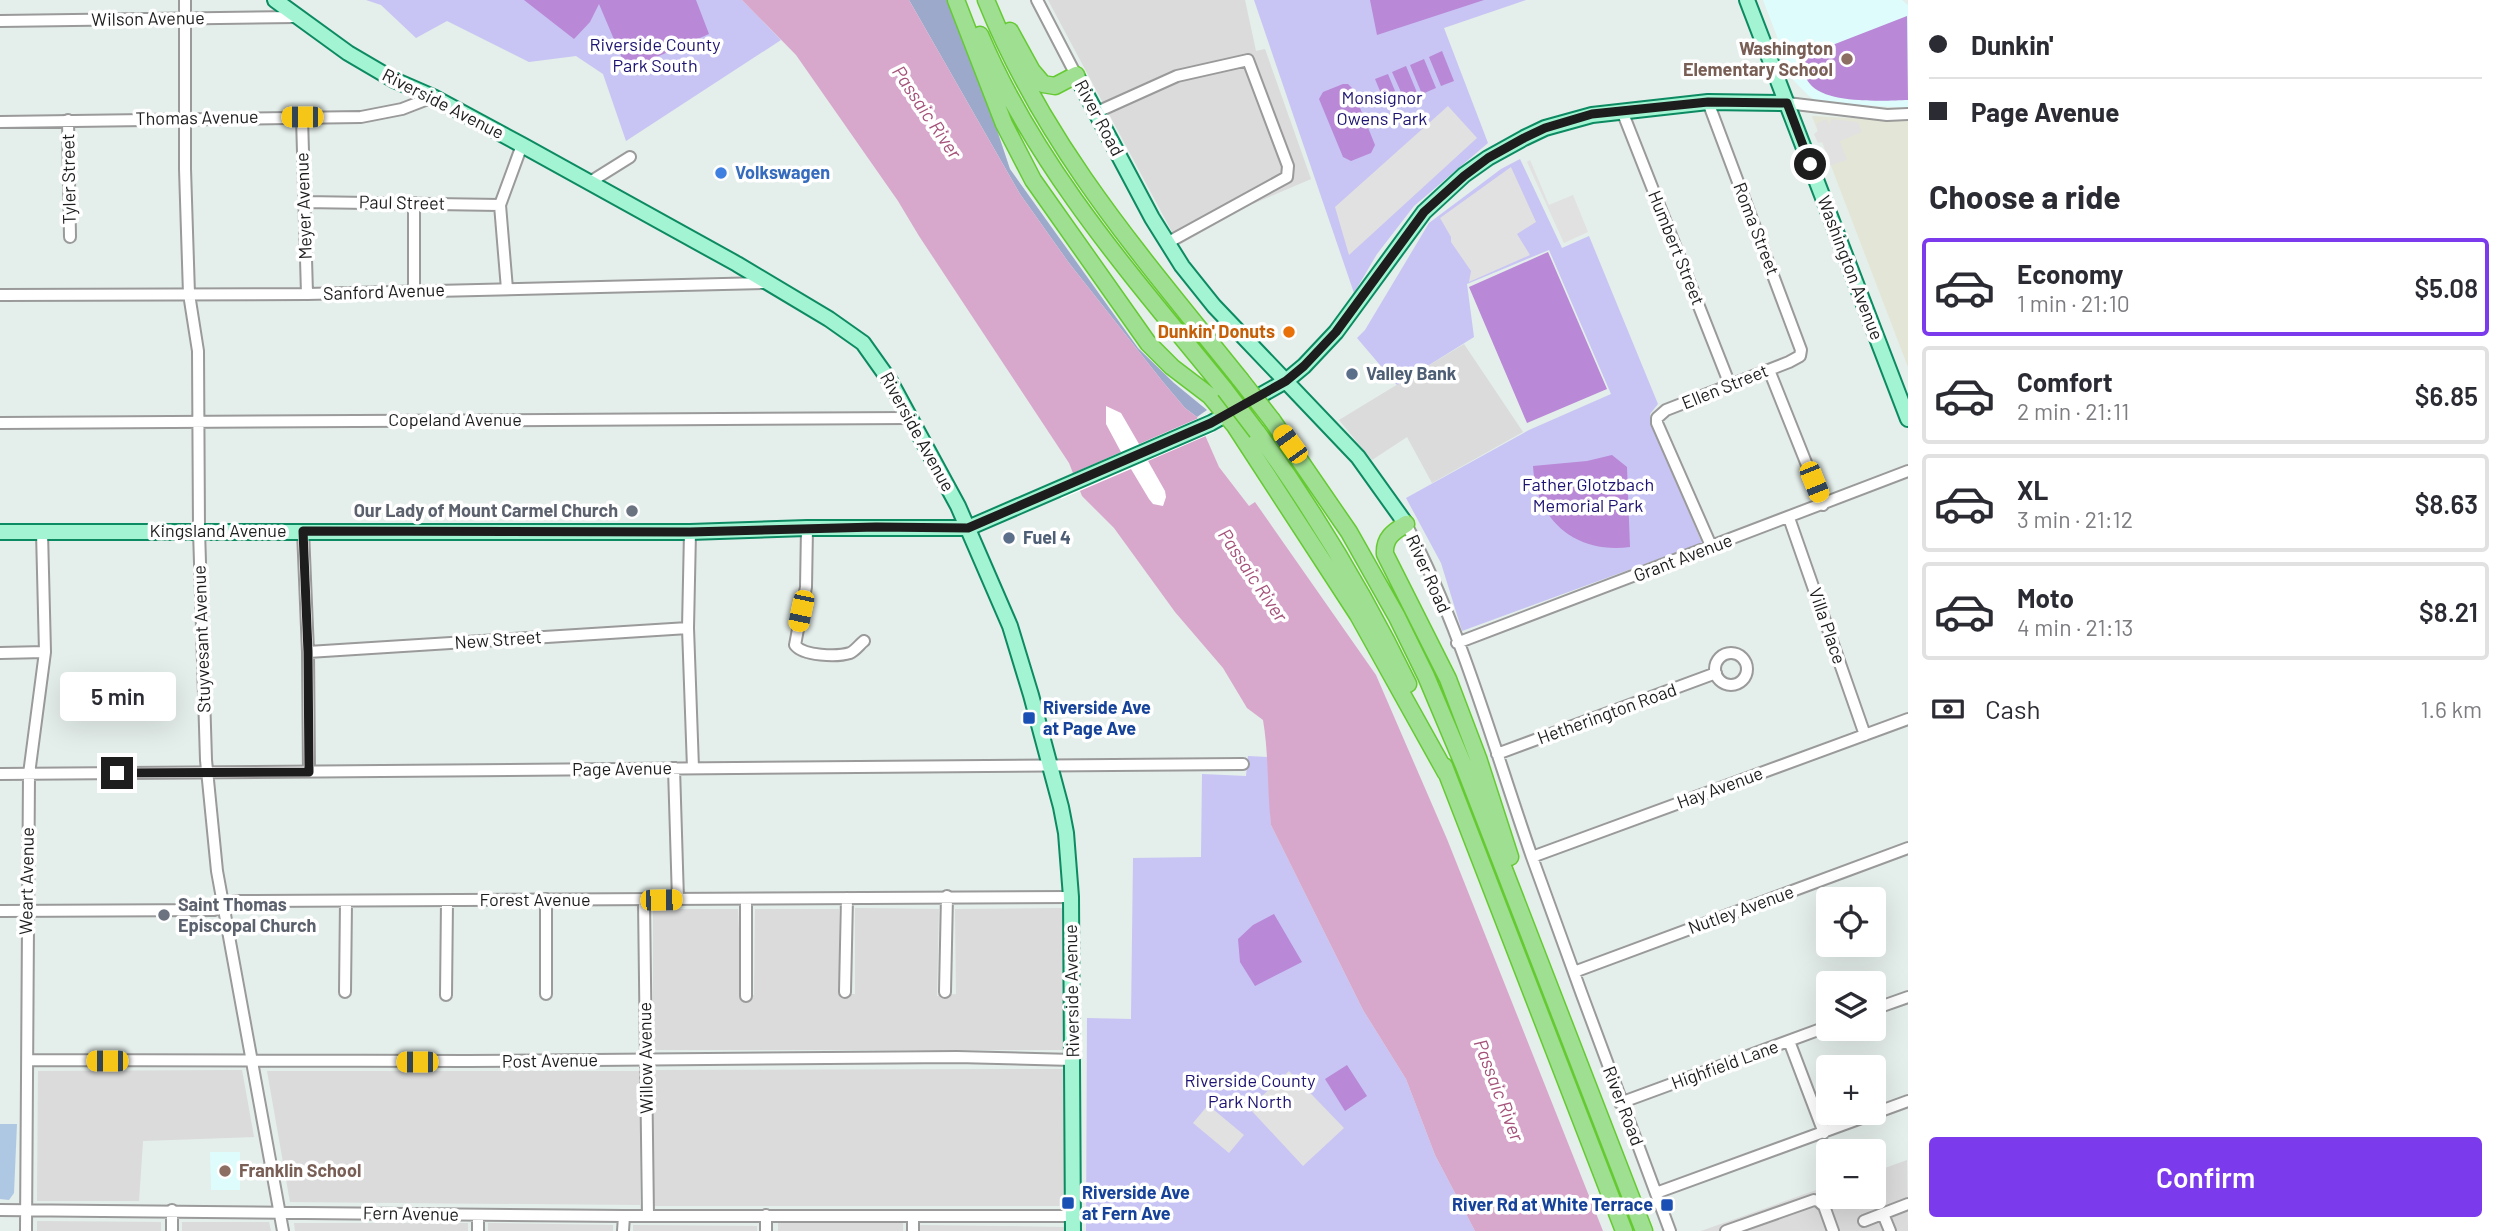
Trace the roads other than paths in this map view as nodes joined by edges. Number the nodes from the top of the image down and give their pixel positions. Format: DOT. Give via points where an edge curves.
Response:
graph roads {
  1 [pos="185,0"];
  2 [pos="275,0"];
  3 [pos="956,0"];
  4 [pos="965,0"];
  5 [pos="986,0"];
  6 [pos="995,0"];
  7 [pos="1037,0"];
  8 [pos="1747,0"];
  9 [pos="296,17"];
  10 [pos="186,18"];
  11 [pos="0,21"];
  12 [pos="1076,75"];
  13 [pos="433,97"];
  14 [pos="1708,102"];
  15 [pos="1787,103"];
  16 [pos="1097,111"];
  17 [pos="1622,111"];
  18 [pos="1908,114"];
  19 [pos="302,117"];
  20 [pos="186,118"];
  21 [pos="68,120"];
  22 [pos="0,121"];
  23 [pos="522,145"];
  24 [pos="630,157"];
  25 [pos="590,182"];
  26 [pos="304,202"];
  27 [pos="414,204"];
  28 [pos="500,205"];
  29 [pos="70,237"];
  30 [pos="1167,243"];
  31 [pos="769,283"];
  32 [pos="507,289"];
  33 [pos="414,290"];
  34 [pos="189,294"];
  35 [pos="307,294"];
  36 [pos="0,295"];
  37 [pos="1800,356"];
  38 [pos="1769,370"];
  39 [pos="1286,381"];
  40 [pos="1730,385"];
  41 [pos="910,418"];
  42 [pos="1219,419"];
  43 [pos="1908,419"];
  44 [pos="200,421"];
  45 [pos="0,423"];
  46 [pos="1908,471"];
  47 [pos="1823,505"];
  48 [pos="1788,518"];
  49 [pos="1406,524"];
  50 [pos="807,528"];
  51 [pos="968,528"];
  52 [pos="199,530"];
  53 [pos="303,531"];
  54 [pos="0,532"];
  55 [pos="42,532"];
  56 [pos="690,532"];
  57 [pos="1712,548"];
  58 [pos="688,628"];
  59 [pos="864,641"];
  60 [pos="1457,643"];
  61 [pos="45,652"];
  62 [pos="308,652"];
  63 [pos="0,653"];
  64 [pos="1716,673"];
  65 [pos="1908,719"];
  66 [pos="1865,734"];
  67 [pos="1497,754"];
  68 [pos="1243,764"];
  69 [pos="1051,767"];
  70 [pos="674,768"];
  71 [pos="693,768"];
  72 [pos="208,772"];
  73 [pos="309,772"];
  74 [pos="1447,773"];
  75 [pos="0,774"];
  76 [pos="29,774"];
  77 [pos="1908,848"];
  78 [pos="1532,857"];
  79 [pos="947,896"];
  80 [pos="1071,897"];
  81 [pos="847,898"];
  82 [pos="546,899"];
  83 [pos="746,899"];
  84 [pos="678,900"];
  85 [pos="447,901"];
  86 [pos="644,901"];
  87 [pos="346,902"];
  88 [pos="223,907"];
  89 [pos="0,911"];
  90 [pos="27,911"];
  91 [pos="1574,972"];
  92 [pos="1545,973"];
  93 [pos="345,992"];
  94 [pos="845,992"];
  95 [pos="945,992"];
  96 [pos="546,994"];
  97 [pos="446,995"];
  98 [pos="747,996"];
  99 [pos="1908,997"];
  100 [pos="1886,1005"];
  101 [pos="1816,1031"];
  102 [pos="1789,1041"];
  103 [pos="646,1059"];
  104 [pos="28,1060"];
  105 [pos="1073,1060"];
  106 [pos="251,1062"];
  107 [pos="1908,1101"];
  108 [pos="1620,1102"];
  109 [pos="1824,1133"];
  110 [pos="1656,1193"];
  111 [pos="1908,1204"];
  112 [pos="0,1210"];
  113 [pos="26,1210"];
  114 [pos="172,1210"];
  115 [pos="280,1212"];
  116 [pos="1883,1214"];
  117 [pos="478,1215"];
  118 [pos="766,1215"];
  119 [pos="624,1216"];
  120 [pos="648,1216"];
  121 [pos="913,1217"];
  122 [pos="1864,1221"];
  123 [pos="1073,1224"];
  124 [pos="26,1231"];
  125 [pos="172,1231"];
  126 [pos="282,1231"];
  127 [pos="478,1231"];
  128 [pos="624,1231"];
  129 [pos="766,1231"];
  130 [pos="913,1231"];
  131 [pos="1624,1231"];
  132 [pos="1644,1231"];
  133 [pos="1670,1231"];
  134 [pos="1727,1231"];
  135 [pos="1833,1231"];
  136 [pos="1889,1231"];
  1 -- 10 [label="street, Stuyvesant Avenue"];
  2 -- 9 [label="main road, Riverside Avenue"];
  3 -- 42 [label="highway" via="1004,124 1041,194 1148,343 1210,396"];
  4 -- 74 [label="highway, bridge" via="1011,99 1055,173 1257,432 1315,515 1399,665"];
  5 -- 92 [label="highway, bridge" via="1027,90 1077,172 1272,420 1349,533 1412,647 1464,765"];
  6 -- 12 [label="highway" via="1037,79 1055,86"];
  7 -- 12 [label="street, River Road"];
  8 -- 15 [label="main road, Washington Avenue"];
  9 -- 10 [label="street, Wilson Avenue"];
  9 -- 13 [label="main road, Riverside Avenue" via="394,80"];
  10 -- 11 [label="street, Wilson Avenue"];
  10 -- 20 [label="street, Stuyvesant Avenue"];
  12 -- 16 [label="main road, River Road"];
  13 -- 19 [label="street, Thomas Avenue" via="382,114"];
  13 -- 23 [label="main road, Riverside Avenue"];
  14 -- 15 [label="main road, Kingsland Avenue"];
  14 -- 17 [label="main road, Kingsland Avenue"];
  14 -- 37 [label="street, Roma Street"];
  15 -- 18 [label="street"];
  15 -- 43 [label="main road, Washington Avenue"];
  16 -- 30 [label="main road, River Road"];
  16 -- 30 [label="street" via="1177,76 1248,60 1288,166 1287,177"];
  17 -- 39 [label="main road, Kingsland Avenue" via="1592,114 1545,128 1464,176 1424,212 1336,332"];
  17 -- 40 [label="street, Humbert Street"];
  19 -- 20 [label="street, Thomas Avenue"];
  19 -- 26 [label="street, Meyer Avenue"];
  20 -- 21 [label="street, Thomas Avenue"];
  20 -- 34 [label="street, Stuyvesant Avenue"];
  21 -- 22 [label="street, Thomas Avenue"];
  21 -- 29 [label="street, Tyler Street"];
  23 -- 25 [label="main road, Riverside Avenue"];
  23 -- 28 [label="street"];
  24 -- 25 [label="street"];
  25 -- 31 [label="main road, Riverside Avenue"];
  26 -- 27 [label="street, Paul Street"];
  26 -- 35 [label="street, Meyer Avenue"];
  27 -- 28 [label="street, Paul Street"];
  27 -- 33 [label="street"];
  28 -- 32 [label="street"];
  30 -- 39 [label="main road, River Road" via="1198,287"];
  31 -- 32 [label="street, Sanford Avenue"];
  31 -- 41 [label="main road, Riverside Avenue" via="863,343"];
  32 -- 33 [label="street, Sanford Avenue"];
  33 -- 35 [label="street, Sanford Avenue"];
  34 -- 35 [label="street, Sanford Avenue"];
  34 -- 36 [label="street, Sanford Avenue"];
  34 -- 44 [label="street, Stuyvesant Avenue" via="198,351"];
  37 -- 38 [label="street, Ellen Street"];
  38 -- 40 [label="street, Ellen Street"];
  38 -- 47 [label="street"];
  39 -- 42 [label="main road, Kingsland Avenue"];
  39 -- 49 [label="main road, River Road" via="1358,457"];
  40 -- 57 [label="street, Ellen Street" via="1666,410 1657,418"];
  41 -- 44 [label="street, Copeland Avenue"];
  41 -- 51 [label="main road, Riverside Avenue"];
  42 -- 51 [label="main road, Kingsland Avenue"];
  42 -- 74 [label="highway" via="1358,615"];
  44 -- 45 [label="street, Copeland Avenue"];
  44 -- 52 [label="street, Stuyvesant Avenue"];
  46 -- 47 [label="street, Grant Avenue"];
  47 -- 48 [label="street, Grant Avenue"];
  48 -- 57 [label="street, Grant Avenue"];
  48 -- 66 [label="street, Villa Place"];
  49 -- 60 [label="street, River Road"];
  49 -- 92 [label="highway" via="1386,541 1385,554 1458,704"];
  50 -- 51 [label="main road, Kingsland Avenue"];
  50 -- 56 [label="main road, Kingsland Avenue"];
  50 -- 59 [label="street" via="806,587 795,645 816,654 851,652"];
  51 -- 69 [label="main road, Riverside Avenue" via="1010,626"];
  52 -- 53 [label="main road, Kingsland Avenue"];
  52 -- 55 [label="main road, Kingsland Avenue"];
  52 -- 72 [label="street, Stuyvesant Avenue"];
  53 -- 56 [label="main road, Kingsland Avenue"];
  53 -- 62 [label="street"];
  54 -- 55 [label="main road, Kingsland Avenue"];
  55 -- 61 [label="street, Weart Avenue"];
  56 -- 58 [label="street"];
  57 -- 60 [label="street, Grant Avenue"];
  58 -- 62 [label="street, New Street"];
  58 -- 71 [label="street"];
  60 -- 67 [label="street, River Road"];
  61 -- 63 [label="street"];
  61 -- 76 [label="street, Weart Avenue"];
  62 -- 73 [label="street"];
  64 -- 67 [label="street, Hetherington Road"];
  65 -- 66 [label="street, Hay Avenue"];
  66 -- 78 [label="street, Hay Avenue"];
  67 -- 78 [label="street, River Road"];
  68 -- 69 [label="street, Page Avenue"];
  69 -- 71 [label="street, Page Avenue"];
  69 -- 80 [label="main road, Riverside Avenue" via="1066,833"];
  70 -- 71 [label="street, Page Avenue"];
  70 -- 73 [label="street, Page Avenue"];
  70 -- 84 [label="street"];
  72 -- 73 [label="street, Page Avenue"];
  72 -- 76 [label="street, Page Avenue"];
  72 -- 88 [label="street, Stuyvesant Avenue"];
  74 -- 131 [label="highway"];
  75 -- 76 [label="street, Page Avenue"];
  76 -- 90 [label="street, Weart Avenue"];
  77 -- 91 [label="street, Nutley Avenue"];
  78 -- 91 [label="street, River Road"];
  79 -- 80 [label="street, Forest Avenue"];
  79 -- 81 [label="street, Forest Avenue"];
  79 -- 95 [label="street"];
  80 -- 105 [label="main road, Riverside Avenue"];
  81 -- 83 [label="street, Forest Avenue"];
  81 -- 94 [label="street"];
  82 -- 85 [label="street, Forest Avenue"];
  82 -- 86 [label="street, Forest Avenue"];
  82 -- 96 [label="street"];
  83 -- 84 [label="street, Forest Avenue"];
  83 -- 98 [label="street"];
  84 -- 86 [label="street, Forest Avenue"];
  85 -- 87 [label="street, Forest Avenue"];
  85 -- 97 [label="street"];
  86 -- 103 [label="street, Willow Avenue"];
  87 -- 88 [label="street, Forest Avenue" via="235,901"];
  87 -- 93 [label="street"];
  88 -- 90 [label="street, Forest Avenue"];
  88 -- 106 [label="street, Stuyvesant Avenue"];
  89 -- 90 [label="street, Forest Avenue"];
  90 -- 104 [label="street, Weart Avenue"];
  91 -- 108 [label="street, River Road"];
  92 -- 132 [label="highway"];
  99 -- 100 [label="street"];
  101 -- 102 [label="street, Highfield Lane"];
  102 -- 108 [label="street, Highfield Lane"];
  102 -- 109 [label="street"];
  103 -- 105 [label="street, Post Avenue"];
  103 -- 106 [label="street, Post Avenue"];
  103 -- 120 [label="street, Willow Avenue"];
  104 -- 106 [label="street, Post Avenue"];
  104 -- 113 [label="street, Weart Avenue"];
  105 -- 123 [label="main road, Riverside Avenue"];
  106 -- 115 [label="street, Stuyvesant Avenue"];
  107 -- 109 [label="street"];
  108 -- 110 [label="street, River Road"];
  109 -- 110 [label="street"];
  110 -- 133 [label="street, River Road"];
  111 -- 116 [label="street"];
  112 -- 113 [label="street, Fern Avenue"];
  113 -- 114 [label="street, Fern Avenue"];
  113 -- 124 [label="street, Weart Avenue"];
  114 -- 115 [label="street, Fern Avenue"];
  114 -- 125 [label="street"];
  115 -- 117 [label="street, Fern Avenue"];
  115 -- 126 [label="street, Stuyvesant Avenue"];
  116 -- 122 [label="street"];
  116 -- 136 [label="street"];
  117 -- 119 [label="street, Fern Avenue"];
  117 -- 127 [label="street"];
  118 -- 120 [label="street, Fern Avenue"];
  118 -- 121 [label="street, Fern Avenue"];
  118 -- 129 [label="street"];
  119 -- 120 [label="street, Fern Avenue"];
  119 -- 128 [label="street"];
  121 -- 123 [label="street, Fern Avenue"];
  121 -- 130 [label="street"];
  134 -- 135 [label="street" via="1814,1200 1824,1206"];
}
